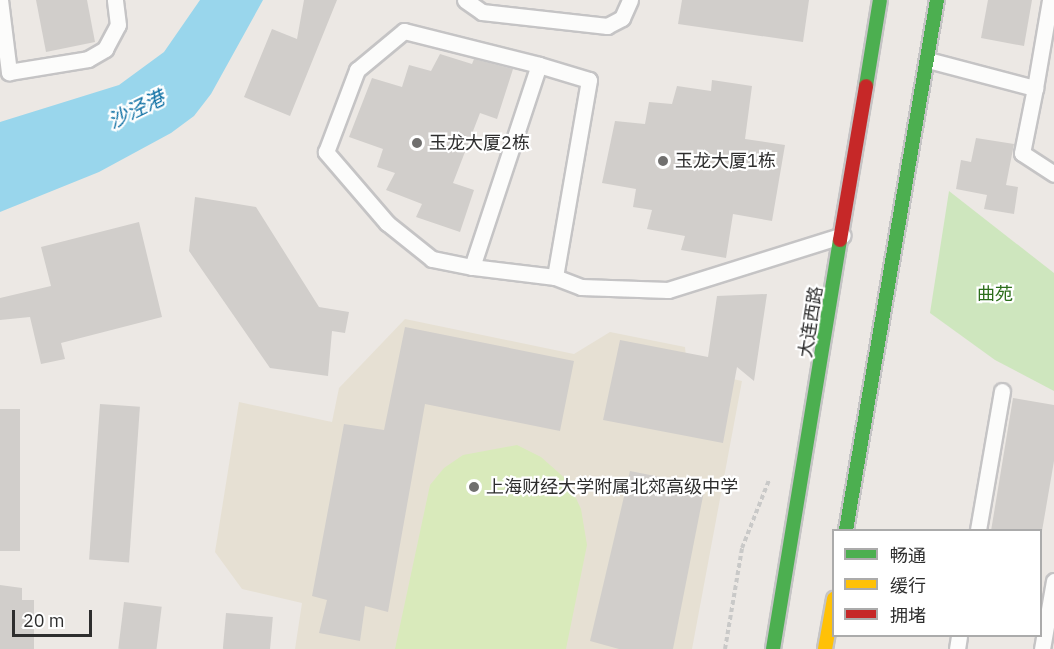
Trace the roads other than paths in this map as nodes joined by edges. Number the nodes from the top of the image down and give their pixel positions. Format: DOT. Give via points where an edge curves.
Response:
graph roads {
  1 [pos="0,0"];
  2 [pos="115,0"];
  3 [pos="465,0"];
  4 [pos="630,0"];
  5 [pos="880,0"];
  6 [pos="937,0"];
  7 [pos="1050,0"];
  8 [pos="928,60"];
  9 [pos="539,65"];
  10 [pos="1035,88"];
  11 [pos="1054,174"];
  12 [pos="843,235"];
  13 [pos="472,267"];
  14 [pos="555,277"];
  15 [pos="1002,391"];
  16 [pos="846,529"];
  17 [pos="978,529"];
  18 [pos="1054,581"];
  19 [pos="832,610"];
  20 [pos="773,649"];
  21 [pos="825,649"];
  22 [pos="1042,649"];
  1 -- 2 [label="lane" via="9,72 88,59 105,48 118,25"];
  3 -- 4 [label="lane" via="482,12 608,26 622,18"];
  5 -- 12 [label="main road, 大连西路"];
  6 -- 8 [label="main road"];
  7 -- 10 [label="lane"];
  8 -- 10 [label="lane"];
  8 -- 16 [label="main road"];
  9 -- 13 [label="lane"];
  9 -- 13 [label="lane" via="404,30 357,70 326,152 387,224 432,259"];
  9 -- 14 [label="lane" via="589,80"];
  10 -- 11 [label="lane" via="1022,153"];
  12 -- 14 [label="lane" via="668,290 581,287"];
  12 -- 20 [label="main road, 大连西路"];
  13 -- 14 [label="lane"];
  15 -- 17 [label="lane"];
  18 -- 22 [label="lane"];
  19 -- 21 [label="main road"];
}
